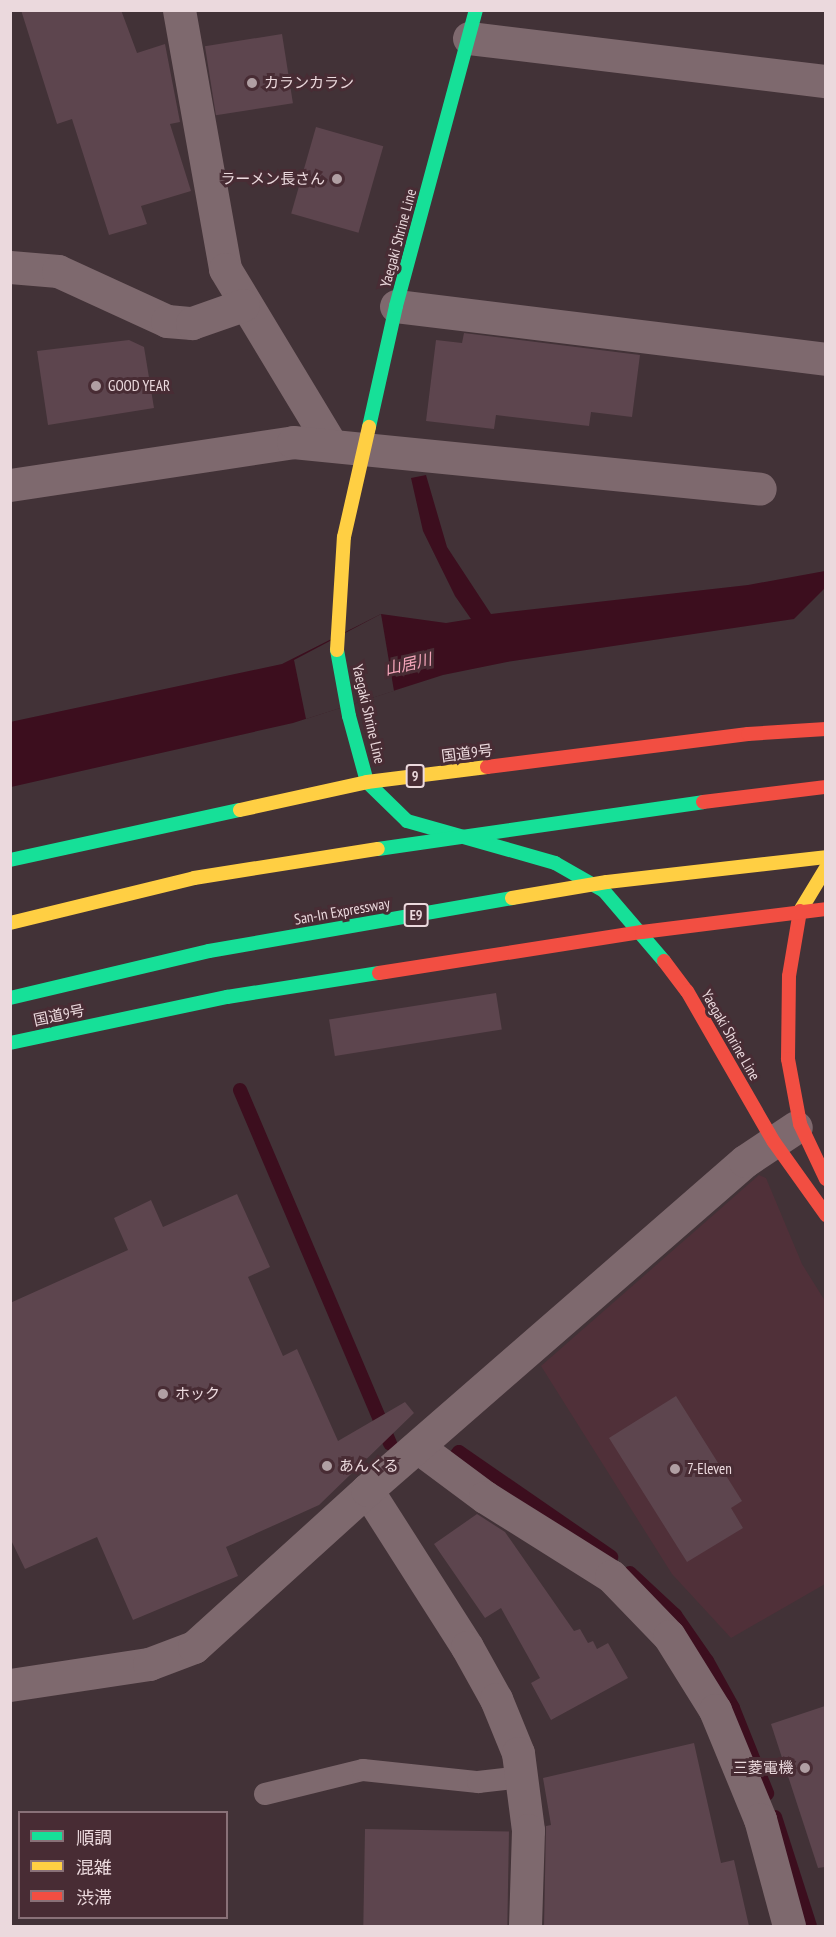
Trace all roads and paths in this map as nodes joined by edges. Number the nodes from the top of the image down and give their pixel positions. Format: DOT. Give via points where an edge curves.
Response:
graph roads {
  1 [pos="179,10"];
  2 [pos="472,24"];
  3 [pos="825,81"];
  4 [pos="10,267"];
  5 [pos="243,305"];
  6 [pos="396,306"];
  7 [pos="825,359"];
  8 [pos="347,448"];
  9 [pos="10,485"];
  10 [pos="760,489"];
  11 [pos="825,729"];
  12 [pos="367,782"];
  13 [pos="825,787"];
  14 [pos="825,857"];
  15 [pos="10,860"];
  16 [pos="825,868"];
  17 [pos="825,909"];
  18 [pos="800,911"];
  19 [pos="10,923"];
  20 [pos="642,932"];
  21 [pos="10,998"];
  22 [pos="10,1043"];
  23 [pos="800,1124"];
  24 [pos="774,1142"];
  25 [pos="825,1179"];
  26 [pos="825,1215"];
  27 [pos="419,1448"];
  28 [pos="367,1490"];
  29 [pos="10,1684"];
  30 [pos="522,1777"];
  31 [pos="265,1794"];
  32 [pos="525,1926"];
  33 [pos="789,1926"];
  1 -- 5 [label="street" via="220,249"];
  2 -- 3 [label="street"];
  2 -- 6 [label="main road, Yaegaki Shrine Line"];
  4 -- 5 [label="street" via="58,271 167,321 192,323"];
  5 -- 8 [label="street"];
  6 -- 7 [label="street"];
  6 -- 8 [label="main road, Yaegaki Shrine Line"];
  8 -- 9 [label="street" via="293,442"];
  8 -- 10 [label="street"];
  8 -- 12 [label="main road, Yaegaki Shrine Line" via="336,641 349,716"];
  11 -- 12 [label="main road, 国道9号 / 9" via="748,734"];
  12 -- 15 [label="main road, 国道9号 / 9"];
  12 -- 20 [label="main road, Yaegaki Shrine Line" via="407,821 555,863 604,891"];
  13 -- 19 [label="main road, bridge" via="605,813 194,878"];
  14 -- 21 [label="main road, San-In Expressway / E9, bridge" via="607,882 244,944"];
  16 -- 18 [label="main road"];
  17 -- 18 [label="main road, 国道9号"];
  18 -- 20 [label="main road, 国道9号"];
  18 -- 23 [label="main road" via="789,976 788,1059"];
  20 -- 22 [label="main road, 国道9号" via="227,997"];
  20 -- 24 [label="main road, Yaegaki Shrine Line" via="687,991"];
  23 -- 24 [label="street"];
  23 -- 25 [label="main road"];
  24 -- 26 [label="main road, Yaegaki Shrine Line"];
  24 -- 27 [label="street" via="745,1161"];
  27 -- 28 [label="street"];
  27 -- 33 [label="street" via="485,1497 610,1576 669,1636 715,1710 760,1818"];
  28 -- 29 [label="street" via="194,1647 149,1664"];
  28 -- 30 [label="street" via="496,1700 518,1753"];
  30 -- 31 [label="lane" via="478,1782 363,1770"];
  30 -- 32 [label="street" via="528,1830"];
}
